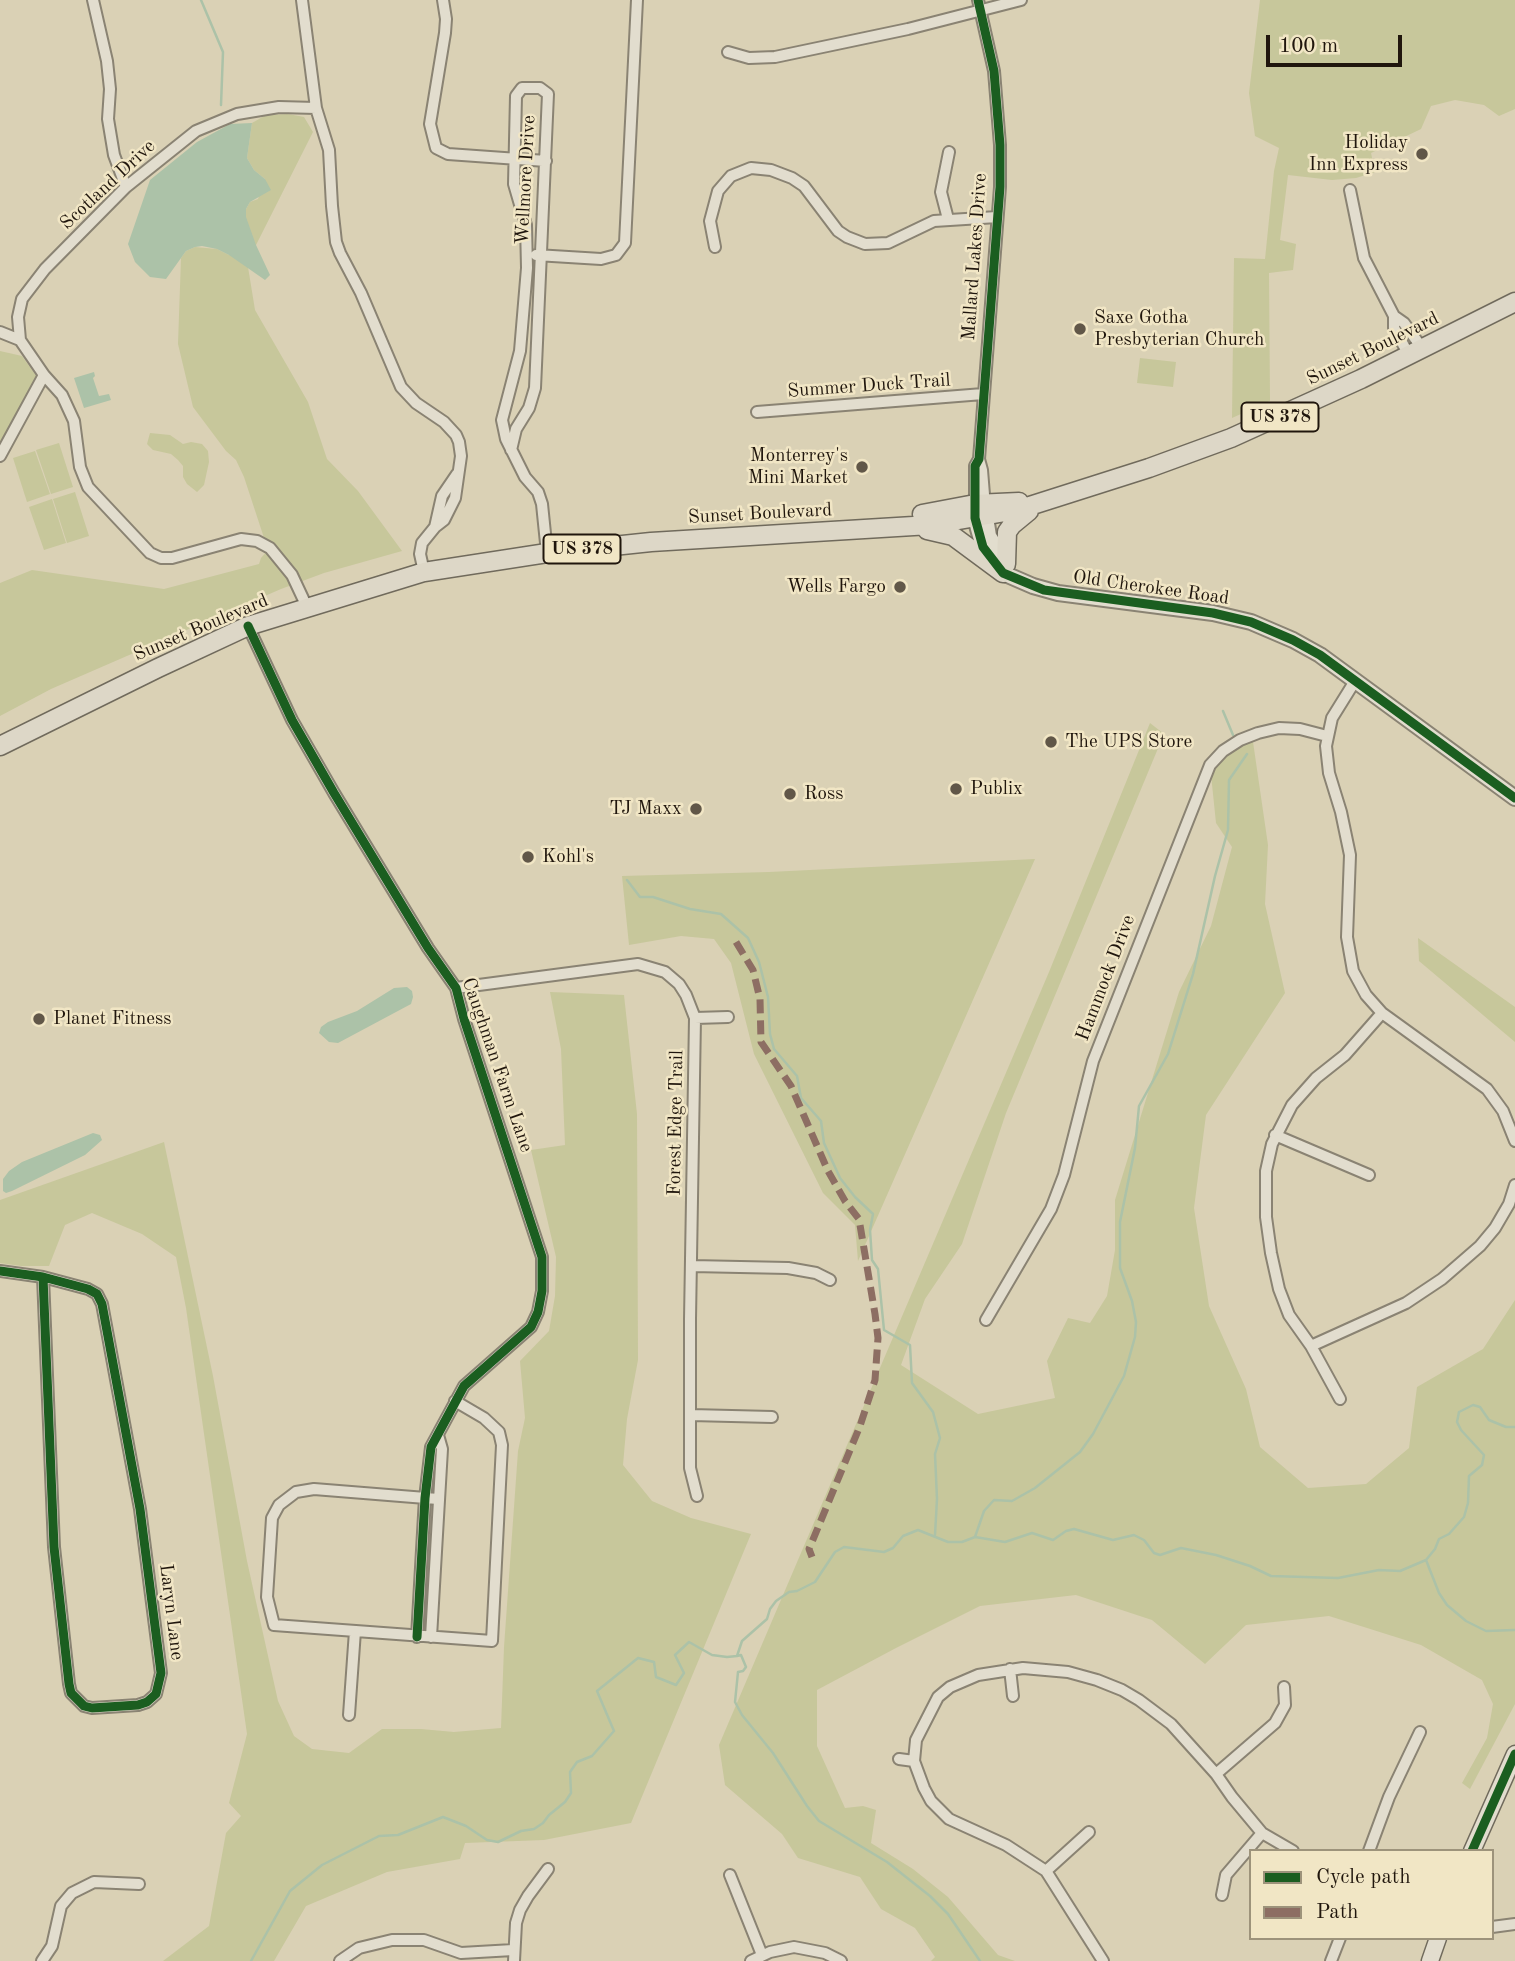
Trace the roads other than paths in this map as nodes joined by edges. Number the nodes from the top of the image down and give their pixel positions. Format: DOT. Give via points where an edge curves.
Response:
graph roads {
  1 [pos="93,0"];
  2 [pos="302,0"];
  3 [pos="443,0"];
  4 [pos="637,0"];
  5 [pos="1021,0"];
  6 [pos="980,5"];
  7 [pos="728,52"];
  8 [pos="316,108"];
  9 [pos="948,152"];
  10 [pos="513,158"];
  11 [pos="546,161"];
  12 [pos="126,187"];
  13 [pos="1350,190"];
  14 [pos="997,217"];
  15 [pos="948,219"];
  16 [pos="715,247"];
  17 [pos="527,254"];
  18 [pos="540,255"];
  19 [pos="1515,302"];
  20 [pos="0,332"];
  21 [pos="20,340"];
  22 [pos="1416,352"];
  23 [pos="44,375"];
  24 [pos="983,394"];
  25 [pos="757,412"];
  26 [pos="511,450"];
  27 [pos="0,456"];
  28 [pos="1038,503"];
  29 [pos="980,511"];
  30 [pos="894,526"];
  31 [pos="547,553"];
  32 [pos="1008,571"];
  33 [pos="424,572"];
  34 [pos="307,607"];
  35 [pos="248,626"];
  36 [pos="1355,681"];
  37 [pos="1327,736"];
  38 [pos="0,746"];
  39 [pos="1515,799"];
  40 [pos="456,988"];
  41 [pos="1382,1013"];
  42 [pos="728,1017"];
  43 [pos="695,1018"];
  44 [pos="1275,1135"];
  45 [pos="1515,1141"];
  46 [pos="1369,1175"];
  47 [pos="1514,1192"];
  48 [pos="692,1266"];
  49 [pos="0,1271"];
  50 [pos="43,1277"];
  51 [pos="830,1280"];
  52 [pos="986,1320"];
  53 [pos="1311,1346"];
  54 [pos="1340,1399"];
  55 [pos="455,1401"];
  56 [pos="691,1415"];
  57 [pos="772,1417"];
  58 [pos="438,1435"];
  59 [pos="697,1496"];
  60 [pos="425,1499"];
  61 [pos="438,1499"];
  62 [pos="355,1631"];
  63 [pos="417,1637"];
  64 [pos="431,1637"];
  65 [pos="1010,1670"];
  66 [pos="1284,1687"];
  67 [pos="1013,1696"];
  68 [pos="349,1715"];
  69 [pos="1420,1732"];
  70 [pos="1515,1754"];
  71 [pos="900,1759"];
  72 [pos="914,1761"];
  73 [pos="1216,1774"];
  74 [pos="1089,1832"];
  75 [pos="1262,1833"];
  76 [pos="1290,1849"];
  77 [pos="1370,1849"];
  78 [pos="1473,1849"];
  79 [pos="548,1869"];
  80 [pos="1046,1871"];
  81 [pos="730,1875"];
  82 [pos="139,1884"];
  83 [pos="1222,1895"];
  84 [pos="1515,1924"];
  85 [pos="1494,1927"];
  86 [pos="1339,1940"];
  87 [pos="1437,1940"];
  88 [pos="514,1955"];
  89 [pos="762,1955"];
  90 [pos="42,1961"];
  91 [pos="340,1961"];
  92 [pos="751,1961"];
  93 [pos="841,1961"];
  94 [pos="1103,1961"];
  95 [pos="1331,1961"];
  96 [pos="1430,1961"];
  1 -- 12 [label="street" via="107,61 114,155"];
  2 -- 8 [label="street"];
  3 -- 10 [label="street" via="446,19 430,124 433,142 448,154"];
  4 -- 18 [label="street" via="625,243 610,258"];
  5 -- 6 [label="street"];
  6 -- 7 [label="street" via="775,57 749,58"];
  6 -- 14 [label="street, Mallard Lakes Drive" via="1000,130"];
  8 -- 12 [label="street, Scotland Drive" via="279,107 219,120 197,131"];
  8 -- 33 [label="street" via="329,149 340,253 401,387 456,435 461,456 453,505 422,543"];
  9 -- 15 [label="street" via="941,191"];
  10 -- 11 [label="street"];
  10 -- 11 [label="street, Wellmore Drive" via="516,96 522,88 540,88 548,94"];
  10 -- 17 [label="street, Wellmore Drive"];
  11 -- 18 [label="street, Wellmore Drive"];
  12 -- 21 [label="street, Scotland Drive" via="31,286 19,307"];
  13 -- 22 [label="street" via="1364,258 1394,316 1394,328"];
  14 -- 15 [label="street"];
  14 -- 24 [label="street, Mallard Lakes Drive"];
  15 -- 16 [label="street" via="926,224 888,243 865,244 838,231 798,182 771,170 751,168 731,176 718,191 710,221"];
  17 -- 18 [label="street"];
  17 -- 26 [label="street, Wellmore Drive" via="520,351 502,420"];
  18 -- 26 [label="street, Wellmore Drive" via="535,388"];
  19 -- 22 [label="main road, Sunset Boulevard / US 378"];
  20 -- 21 [label="street"];
  21 -- 23 [label="street"];
  22 -- 28 [label="main road, Sunset Boulevard / US 378" via="1231,438"];
  23 -- 27 [label="street"];
  23 -- 34 [label="street" via="62,395 74,421 80,467 88,487 150,553 173,558 241,539 257,541 270,548 292,575"];
  24 -- 25 [label="street, Summer Duck Trail"];
  24 -- 29 [label="street, Mallard Lakes Drive"];
  26 -- 31 [label="street, Wellmore Drive" via="524,477 538,492"];
  28 -- 29 [label="main road, Sunset Boulevard" via="1015,502"];
  28 -- 32 [label="main road" via="1007,532"];
  29 -- 30 [label="main road, Sunset Boulevard / US 378"];
  29 -- 32 [label="street"];
  30 -- 31 [label="main road, Sunset Boulevard / US 378"];
  30 -- 32 [label="main road" via="953,536 985,562"];
  31 -- 33 [label="main road, Sunset Boulevard / US 378"];
  32 -- 36 [label="street, Old Cherokee Road" via="1032,586 1058,593 1238,618 1293,640"];
  33 -- 34 [label="main road, Sunset Boulevard / US 378"];
  34 -- 35 [label="main road, Sunset Boulevard / US 378"];
  35 -- 38 [label="main road, Sunset Boulevard / US 378"];
  35 -- 40 [label="street, Caughman Farm Lane" via="334,793"];
  36 -- 37 [label="street" via="1335,710"];
  36 -- 39 [label="street, Old Cherokee Road"];
  37 -- 41 [label="street" via="1327,764 1350,855 1350,963 1366,995"];
  37 -- 52 [label="street, Hammock Drive" via="1279,728 1258,733 1232,745 1210,765 1097,1049 1051,1209"];
  40 -- 43 [label="street, Forest Edge Trail" via="638,964 664,972 678,984"];
  40 -- 55 [label="street, Caughman Farm Lane" via="542,1257 542,1291 531,1327 464,1386"];
  41 -- 44 [label="street" via="1345,1055 1303,1091"];
  41 -- 45 [label="street" via="1487,1090 1503,1111"];
  42 -- 43 [label="street"];
  43 -- 48 [label="street, Forest Edge Trail"];
  44 -- 46 [label="street"];
  44 -- 53 [label="street" via="1265,1189 1271,1254 1289,1315"];
  47 -- 53 [label="street" via="1495,1228 1442,1279 1396,1308"];
  48 -- 51 [label="street" via="788,1268"];
  48 -- 56 [label="street, Forest Edge Trail"];
  49 -- 50 [label="street, Laryn Lane"];
  50 -- 50 [label="street, Laryn Lane" via="94,1292 105,1315 140,1509 161,1673 156,1694 138,1705 84,1706 69,1684 54,1548"];
  53 -- 54 [label="street"];
  55 -- 58 [label="street, Caughman Farm Lane"];
  55 -- 64 [label="street" via="499,1432 502,1445 492,1641"];
  56 -- 57 [label="street"];
  56 -- 59 [label="street, Forest Edge Trail" via="690,1468"];
  58 -- 60 [label="street, Caughman Farm Lane" via="431,1447"];
  58 -- 61 [label="street" via="442,1449"];
  60 -- 61 [label="street"];
  60 -- 62 [label="street" via="314,1489 296,1492 279,1505 272,1518 267,1597 274,1625"];
  60 -- 63 [label="street, Caughman Farm Lane"];
  61 -- 64 [label="street"];
  62 -- 63 [label="street"];
  62 -- 68 [label="street"];
  63 -- 64 [label="street"];
  65 -- 67 [label="street"];
  65 -- 72 [label="street" via="965,1679 938,1697 916,1740"];
  65 -- 73 [label="street" via="1068,1672 1122,1690 1160,1715"];
  66 -- 73 [label="street" via="1284,1705 1275,1723"];
  69 -- 77 [label="street"];
  70 -- 78 [label="main road"];
  71 -- 72 [label="street"];
  72 -- 80 [label="street" via="927,1795 949,1819 1006,1845"];
  73 -- 75 [label="street"];
  74 -- 80 [label="street"];
  75 -- 76 [label="street"];
  75 -- 83 [label="street" via="1226,1875"];
  79 -- 88 [label="street" via="520,1910"];
  80 -- 94 [label="street"];
  81 -- 89 [label="street"];
  82 -- 90 [label="street" via="94,1882 72,1892 61,1906 52,1946"];
  84 -- 85 [label="street"];
  86 -- 95 [label="street"];
  87 -- 96 [label="main road"];
  88 -- 91 [label="street" via="461,1953 424,1940 393,1940 359,1948"];
  89 -- 92 [label="street"];
  89 -- 93 [label="street" via="806,1948"];
}
